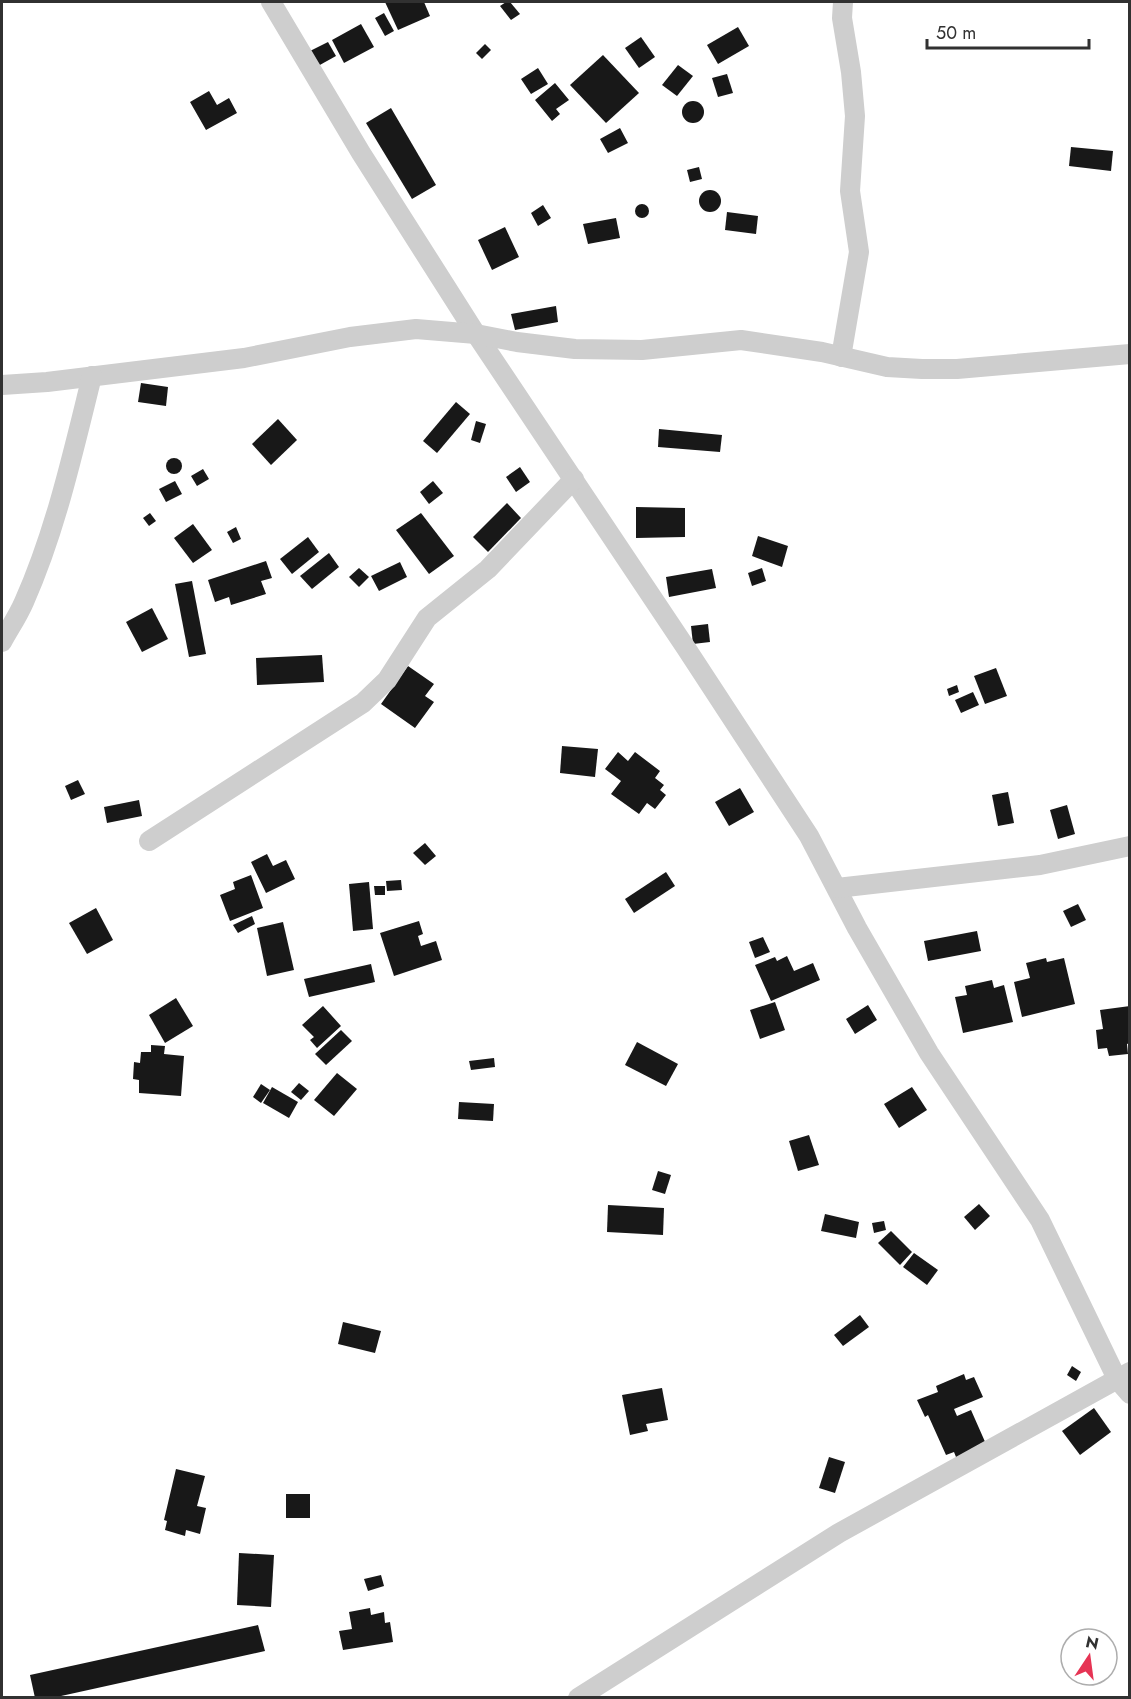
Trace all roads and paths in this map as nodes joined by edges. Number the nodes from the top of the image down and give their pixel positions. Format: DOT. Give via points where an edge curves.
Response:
graph roads {
  1 [pos="271,2"];
  2 [pos="843,2"];
  3 [pos="476,334"];
  4 [pos="1130,354"];
  5 [pos="841,357"];
  6 [pos="92,376"];
  7 [pos="2,385"];
  8 [pos="574,479"];
  9 [pos="2,642"];
  10 [pos="149,841"];
  11 [pos="1130,846"];
  12 [pos="837,888"];
  13 [pos="1125,1381"];
  14 [pos="578,1698"];
  1 -- 3 [label="street"];
  2 -- 5 [label="street" via="855,116 850,191 859,252"];
  3 -- 5 [label="street" via="575,349 642,350 741,340"];
  3 -- 6 [label="street" via="416,329 350,337 244,358"];
  3 -- 8 [label="street"];
  4 -- 5 [label="street" via="957,369 887,367"];
  6 -- 7 [label="street"];
  6 -- 9 [label="street" via="44,550 24,603"];
  8 -- 10 [label="street" via="488,569 427,618 387,680 363,703"];
  8 -- 12 [label="street" via="809,836"];
  11 -- 12 [label="street" via="1040,865"];
  12 -- 13 [label="street" via="929,1053 1040,1220"];
  13 -- 14 [label="street" via="839,1533"];
}
